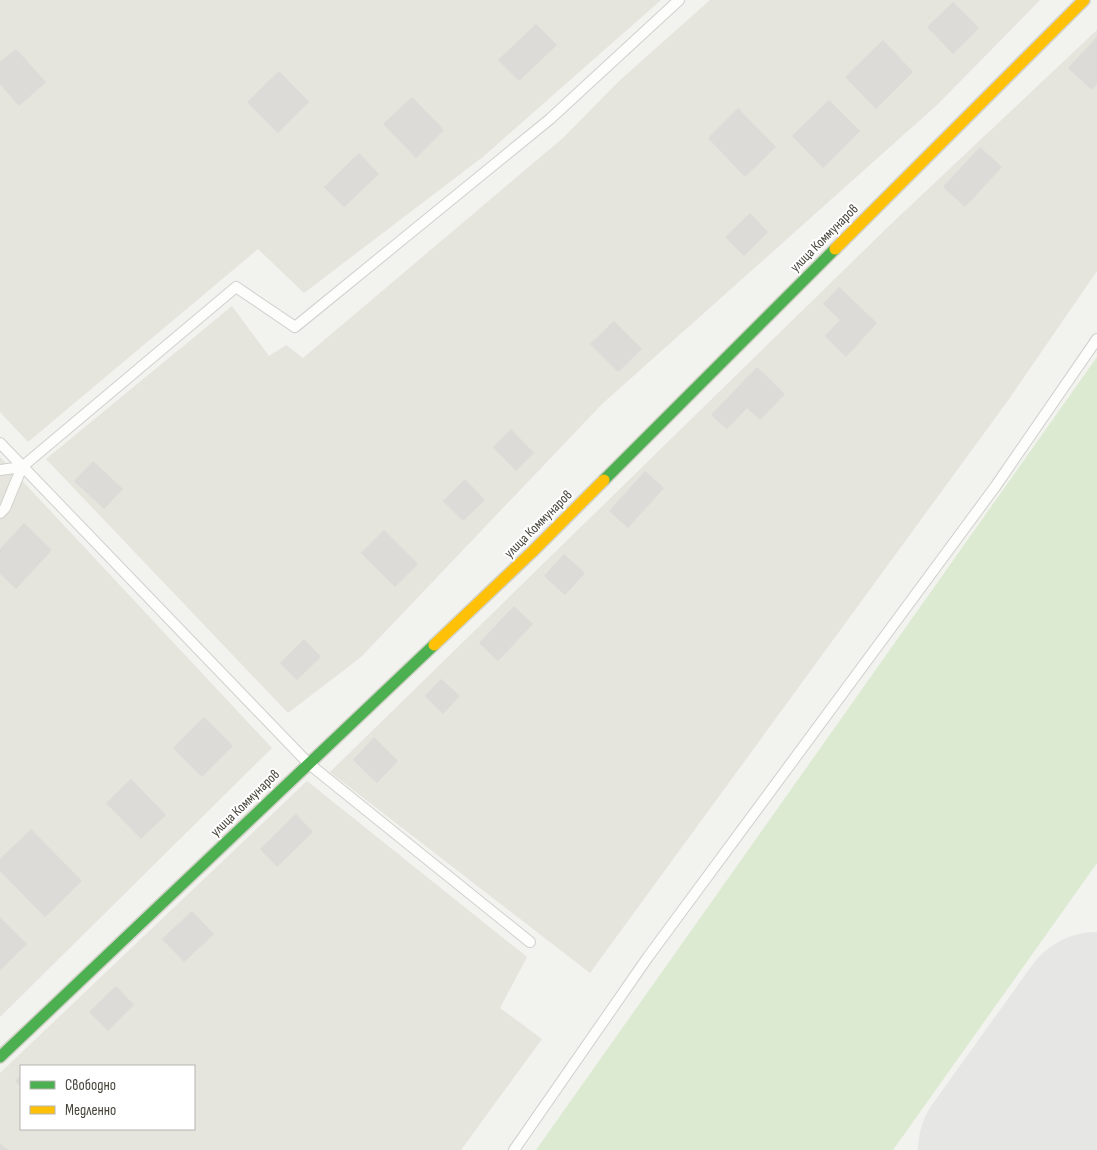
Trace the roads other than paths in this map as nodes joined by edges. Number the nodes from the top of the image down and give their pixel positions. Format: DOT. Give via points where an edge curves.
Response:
graph roads {
  1 [pos="679,0"];
  2 [pos="1084,0"];
  3 [pos="1097,339"];
  4 [pos="0,442"];
  5 [pos="22,466"];
  6 [pos="0,470"];
  7 [pos="0,513"];
  8 [pos="308,763"];
  9 [pos="530,942"];
  10 [pos="0,1057"];
  11 [pos="514,1150"];
  1 -- 5 [label="lane" via="550,118 295,328 236,287"];
  2 -- 8 [label="street, улица Коммунаров" via="540,544"];
  3 -- 11 [label="lane" via="995,487 648,957"];
  4 -- 5 [label="lane"];
  5 -- 6 [label="lane"];
  5 -- 7 [label="lane"];
  5 -- 8 [label="lane"];
  8 -- 9 [label="lane"];
  8 -- 10 [label="street, улица Коммунаров"];
}
